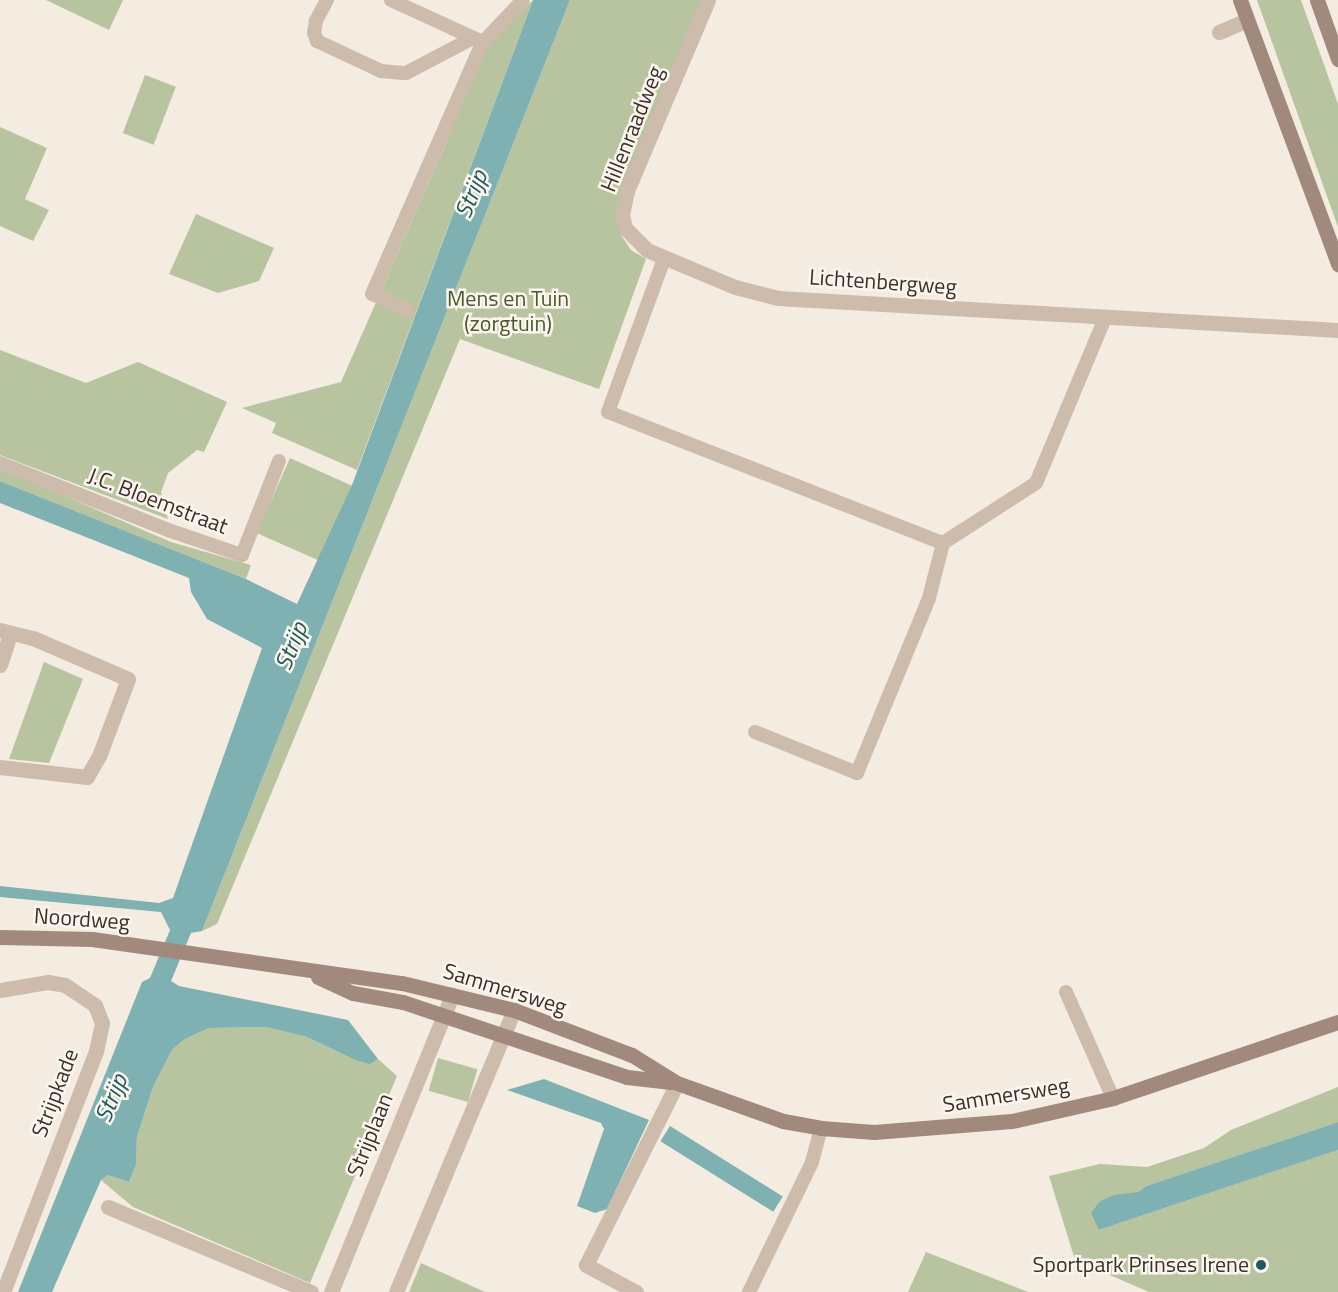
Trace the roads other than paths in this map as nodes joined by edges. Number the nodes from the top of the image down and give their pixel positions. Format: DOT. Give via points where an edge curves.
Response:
graph roads {
  1 [pos="327,0"];
  2 [pos="391,0"];
  3 [pos="523,0"];
  4 [pos="708,0"];
  5 [pos="1240,0"];
  6 [pos="1317,0"];
  7 [pos="1247,20"];
  8 [pos="1219,32"];
  9 [pos="478,40"];
  10 [pos="1338,59"];
  11 [pos="664,259"];
  12 [pos="1338,264"];
  13 [pos="408,310"];
  14 [pos="1105,318"];
  15 [pos="1338,330"];
  16 [pos="279,461"];
  17 [pos="0,463"];
  18 [pos="943,543"];
  19 [pos="5,632"];
  20 [pos="0,664"];
  21 [pos="755,732"];
  22 [pos="0,767"];
  23 [pos="0,937"];
  24 [pos="185,950"];
  25 [pos="310,973"];
  26 [pos="0,990"];
  27 [pos="1066,992"];
  28 [pos="452,995"];
  29 [pos="514,1010"];
  30 [pos="443,1014"];
  31 [pos="1338,1022"];
  32 [pos="503,1033"];
  33 [pos="676,1083"];
  34 [pos="1113,1098"];
  35 [pos="821,1128"];
  36 [pos="108,1207"];
  37 [pos="3,1292"];
  38 [pos="311,1292"];
  39 [pos="331,1292"];
  40 [pos="396,1292"];
  41 [pos="636,1292"];
  42 [pos="749,1292"];
  1 -- 9 [label="lane" via="316,21 317,41 381,71 406,73"];
  2 -- 9 [label="lane"];
  3 -- 9 [label="lane"];
  4 -- 11 [label="street, Hillenraadweg" via="627,191 622,213 625,228 635,242"];
  5 -- 7 [label="street"];
  6 -- 10 [label="street"];
  7 -- 8 [label="street"];
  7 -- 12 [label="street"];
  9 -- 13 [label="lane" via="372,294"];
  11 -- 14 [label="street, Lichtenbergweg" via="735,287 778,298"];
  11 -- 18 [label="lane" via="608,412"];
  14 -- 15 [label="street, Lichtenbergweg"];
  14 -- 18 [label="lane" via="1036,483"];
  16 -- 17 [label="lane, J.C. Bloemstraat" via="242,555"];
  18 -- 21 [label="lane" via="929,598 857,773"];
  19 -- 20 [label="street"];
  19 -- 22 [label="street" via="33,638 128,679 87,777"];
  23 -- 24 [label="street, Noordweg" via="92,939"];
  24 -- 25 [label="street, Sammersweg"];
  25 -- 28 [label="street, Sammersweg" via="356,975"];
  25 -- 30 [label="street, Sammersweg" via="353,993"];
  26 -- 37 [label="street, Strijpkade" via="48,982 65,985 95,1005 102,1023 96,1051"];
  27 -- 34 [label="lane"];
  28 -- 29 [label="street, Sammersweg"];
  28 -- 30 [label="street, Strijplaan"];
  29 -- 32 [label="street"];
  29 -- 33 [label="street, Sammersweg" via="632,1055"];
  30 -- 32 [label="street, Sammersweg"];
  30 -- 39 [label="street, Strijplaan"];
  31 -- 34 [label="street, Sammersweg"];
  32 -- 33 [label="street, Sammersweg" via="627,1077"];
  32 -- 40 [label="street"];
  33 -- 35 [label="street, Sammersweg" via="783,1120"];
  33 -- 41 [label="street" via="586,1265"];
  34 -- 35 [label="street, Sammersweg" via="1012,1120 943,1129 874,1132"];
  35 -- 42 [label="lane" via="812,1162"];
  36 -- 38 [label="street"];
}
